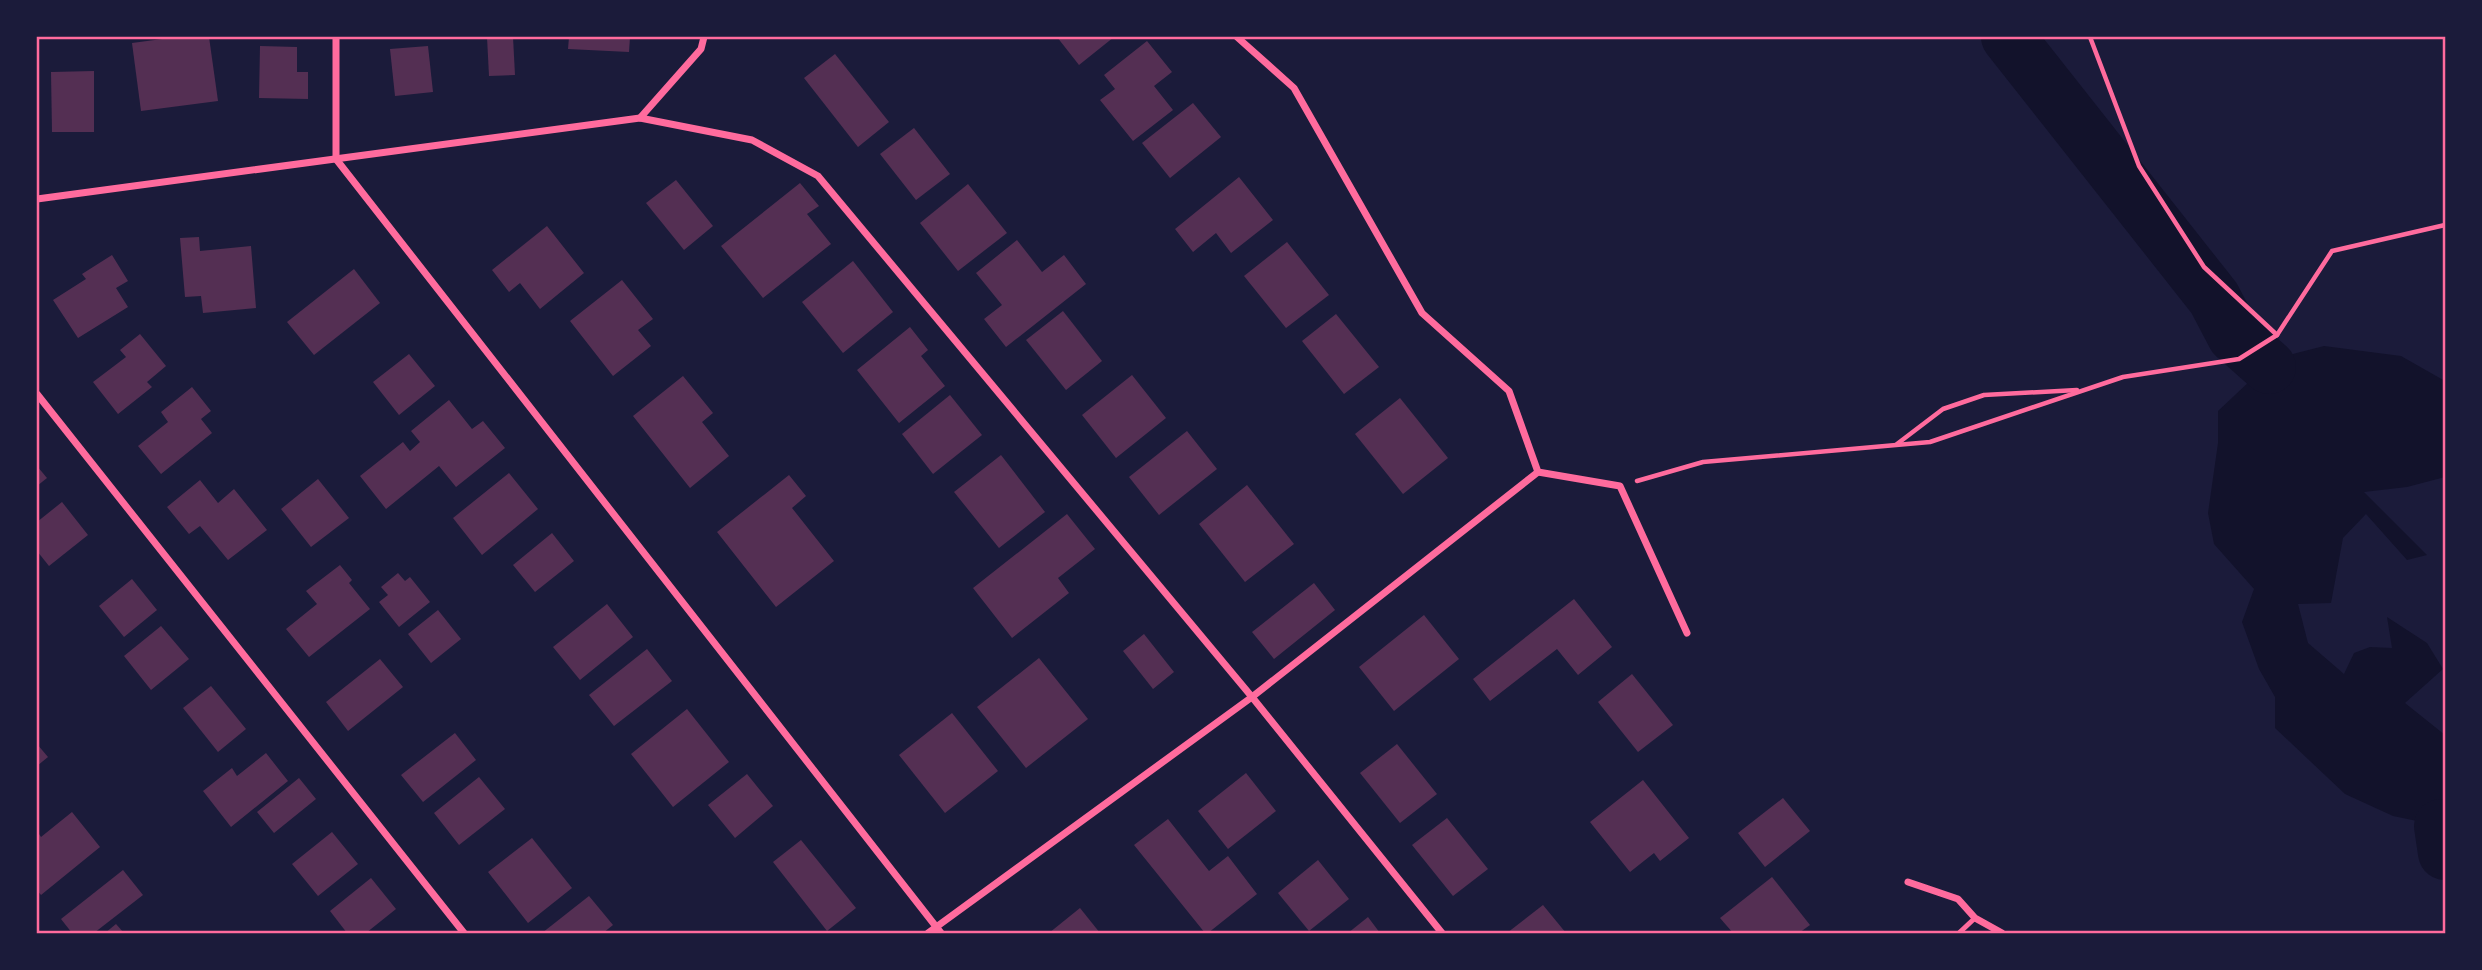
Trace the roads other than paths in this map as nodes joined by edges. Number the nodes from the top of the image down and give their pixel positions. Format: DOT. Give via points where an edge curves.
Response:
graph roads {
  1 [pos="336,37"];
  2 [pos="704,37"];
  3 [pos="1237,37"];
  4 [pos="640,118"];
  5 [pos="336,159"];
  6 [pos="37,199"];
  7 [pos="37,394"];
  8 [pos="1538,472"];
  9 [pos="1687,634"];
  10 [pos="1252,697"];
  11 [pos="1908,882"];
  12 [pos="1975,918"];
  13 [pos="938,930"];
  14 [pos="464,933"];
  15 [pos="928,933"];
  16 [pos="1442,933"];
  17 [pos="1959,933"];
  18 [pos="2002,933"];
  1 -- 5 [label="street"];
  2 -- 4 [label="street" via="701,49"];
  3 -- 8 [label="street" via="1294,88 1422,313 1509,391"];
  4 -- 5 [label="street"];
  4 -- 10 [label="street" via="752,140 818,176"];
  5 -- 6 [label="street"];
  5 -- 13 [label="street"];
  7 -- 14 [label="street"];
  8 -- 9 [label="street" via="1620,486"];
  8 -- 10 [label="street"];
  10 -- 13 [label="street"];
  10 -- 16 [label="street"];
  11 -- 12 [label="street" via="1958,899"];
  12 -- 17 [label="lane"];
  12 -- 18 [label="street"];
  13 -- 15 [label="street"];
}
